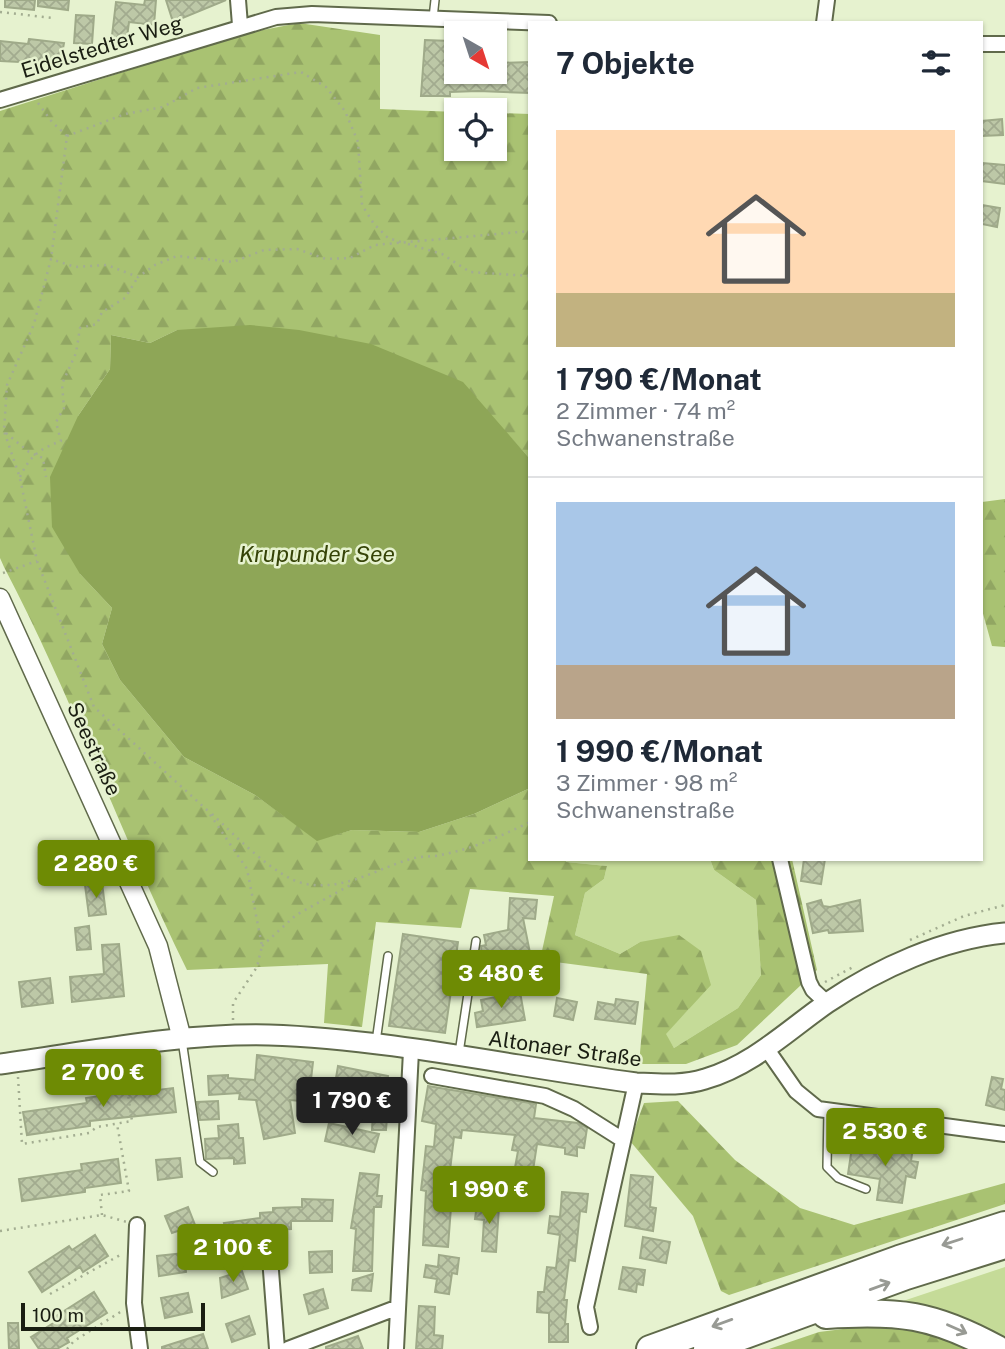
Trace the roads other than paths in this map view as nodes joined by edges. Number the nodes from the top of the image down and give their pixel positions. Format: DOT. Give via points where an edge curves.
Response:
graph roads {
  1 [pos="238,0"];
  2 [pos="435,0"];
  3 [pos="827,0"];
  4 [pos="433,18"];
  5 [pos="824,21"];
  6 [pos="528,22"];
  7 [pos="240,25"];
  8 [pos="983,44"];
  9 [pos="1005,44"];
  10 [pos="0,100"];
  11 [pos="0,598"];
  12 [pos="781,861"];
  13 [pos="1005,933"];
  14 [pos="476,941"];
  15 [pos="388,956"];
  16 [pos="820,997"];
  17 [pos="182,1040"];
  18 [pos="375,1046"];
  19 [pos="766,1048"];
  20 [pos="411,1051"];
  21 [pos="458,1057"];
  22 [pos="0,1063"];
  23 [pos="432,1076"];
  24 [pos="636,1083"];
  25 [pos="828,1111"];
  26 [pos="1005,1134"];
  27 [pos="624,1140"];
  28 [pos="213,1172"];
  29 [pos="866,1189"];
  30 [pos="137,1225"];
  31 [pos="1005,1225"];
  32 [pos="1005,1245"];
  33 [pos="270,1258"];
  34 [pos="396,1308"];
  35 [pos="793,1317"];
  36 [pos="590,1326"];
  37 [pos="140,1349"];
  38 [pos="277,1349"];
  39 [pos="288,1349"];
  40 [pos="396,1349"];
  41 [pos="650,1349"];
  42 [pos="707,1349"];
  43 [pos="997,1349"];
  1 -- 7 [label="street"];
  2 -- 4 [label="lane"];
  3 -- 5 [label="street"];
  4 -- 6 [label="street, Eidelstedter Weg"];
  4 -- 7 [label="street, Eidelstedter Weg" via="292,15"];
  7 -- 10 [label="street, Eidelstedter Weg"];
  8 -- 9 [label="street"];
  11 -- 17 [label="street, Seestraße" via="158,946"];
  12 -- 16 [label="street"];
  13 -- 16 [label="main road, Altonaer Straße" via="953,944"];
  14 -- 21 [label="lane"];
  15 -- 18 [label="lane"];
  16 -- 19 [label="main road, Altonaer Straße"];
  17 -- 18 [label="main road, Altonaer Straße" via="267,1035"];
  17 -- 22 [label="main road, Altonaer Straße"];
  17 -- 28 [label="lane" via="200,1162"];
  18 -- 20 [label="main road, Altonaer Straße"];
  19 -- 24 [label="main road, Altonaer Straße" via="704,1080"];
  19 -- 25 [label="street" via="796,1091 818,1109"];
  20 -- 21 [label="main road, Altonaer Straße"];
  20 -- 34 [label="street"];
  21 -- 24 [label="main road, Altonaer Straße"];
  23 -- 27 [label="street" via="545,1096"];
  24 -- 27 [label="street"];
  25 -- 26 [label="street"];
  25 -- 29 [label="lane" via="827,1167 838,1178"];
  27 -- 36 [label="street" via="586,1307"];
  30 -- 37 [label="street" via="134,1303"];
  31 -- 41 [label="highway, one-way"];
  35 -- 32 [label="highway, one-way"];
  33 -- 38 [label="street"];
  34 -- 39 [label="street"];
  34 -- 40 [label="street"];
  35 -- 42 [label="highway"];
  35 -- 43 [label="highway, one-way" via="880,1312 915,1315 961,1330"];
}
